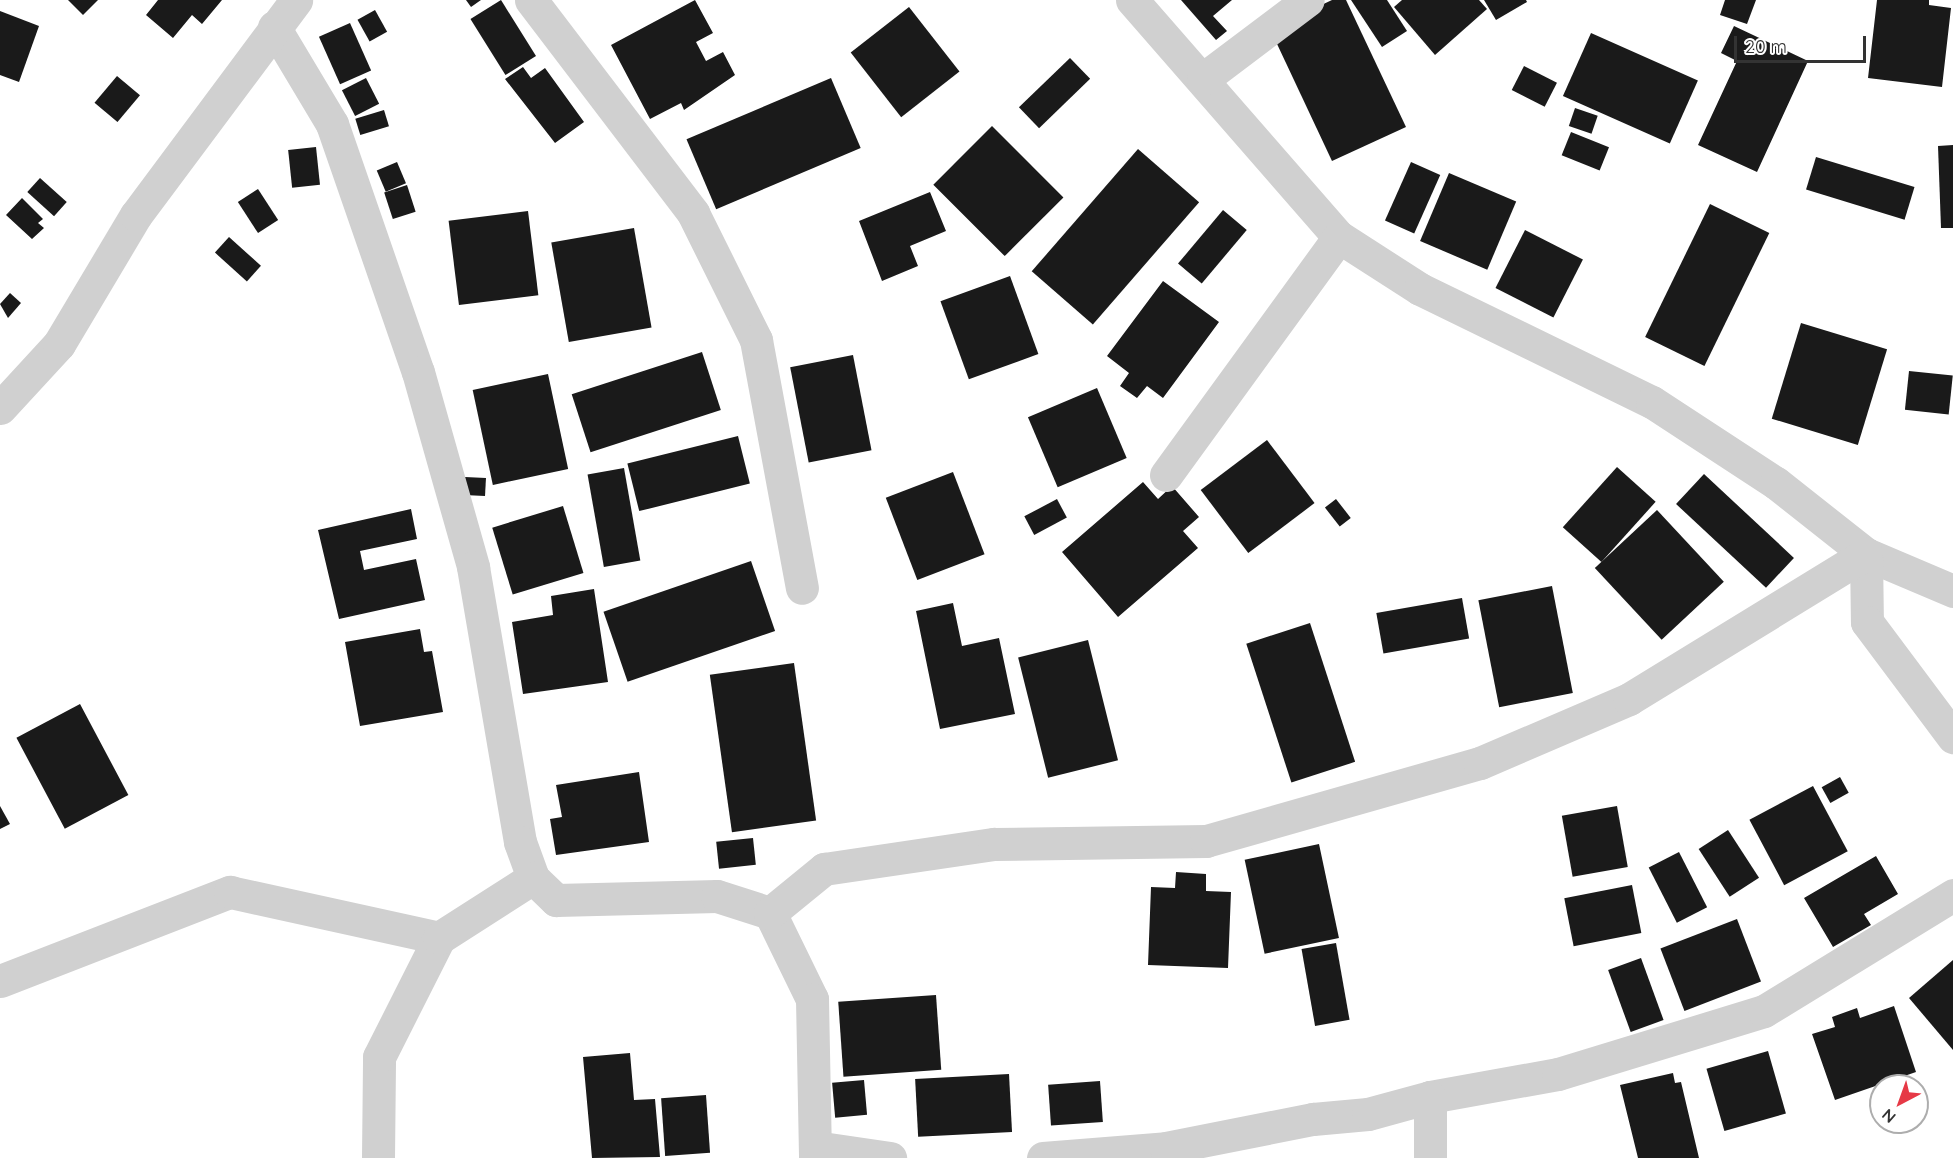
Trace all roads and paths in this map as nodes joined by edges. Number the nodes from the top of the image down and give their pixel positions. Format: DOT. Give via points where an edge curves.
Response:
graph roads {
  1 [pos="296,0"];
  2 [pos="531,0"];
  3 [pos="1132,0"];
  4 [pos="1308,0"];
  5 [pos="274,27"];
  6 [pos="1203,79"];
  7 [pos="1339,237"];
  8 [pos="0,408"];
  9 [pos="1166,475"];
  10 [pos="1866,554"];
  11 [pos="802,588"];
  12 [pos="1953,591"];
  13 [pos="1953,736"];
  14 [pos="533,878"];
  15 [pos="1953,895"];
  16 [pos="770,913"];
  17 [pos="439,938"];
  18 [pos="0,981"];
  19 [pos="1430,1097"];
  20 [pos="815,1153"];
  21 [pos="378,1158"];
  22 [pos="890,1158"];
  23 [pos="1043,1158"];
  24 [pos="1430,1158"];
  1 -- 5 [label="street"];
  2 -- 11 [label="street" via="693,213 756,340"];
  3 -- 6 [label="street"];
  4 -- 6 [label="street"];
  5 -- 8 [label="street" via="136,215 59,344"];
  5 -- 14 [label="street" via="332,124 418,372 472,567 511,792"];
  6 -- 7 [label="street"];
  7 -- 9 [label="street"];
  7 -- 10 [label="street" via="1420,290 1652,402 1776,483"];
  10 -- 12 [label="street"];
  10 -- 13 [label="street" via="1867,622"];
  10 -- 16 [label="street" via="1629,699 1480,763 1206,841 994,843 824,869"];
  14 -- 16 [label="street" via="556,900 717,896"];
  14 -- 17 [label="street"];
  15 -- 19 [label="street" via="1764,1011 1558,1074"];
  16 -- 20 [label="street" via="812,999"];
  17 -- 18 [label="street" via="230,892"];
  17 -- 21 [label="street" via="379,1057"];
  19 -- 23 [label="street" via="1368,1114 1313,1119 1166,1148"];
  19 -- 24 [label="street"];
  20 -- 22 [label="street"];
}
